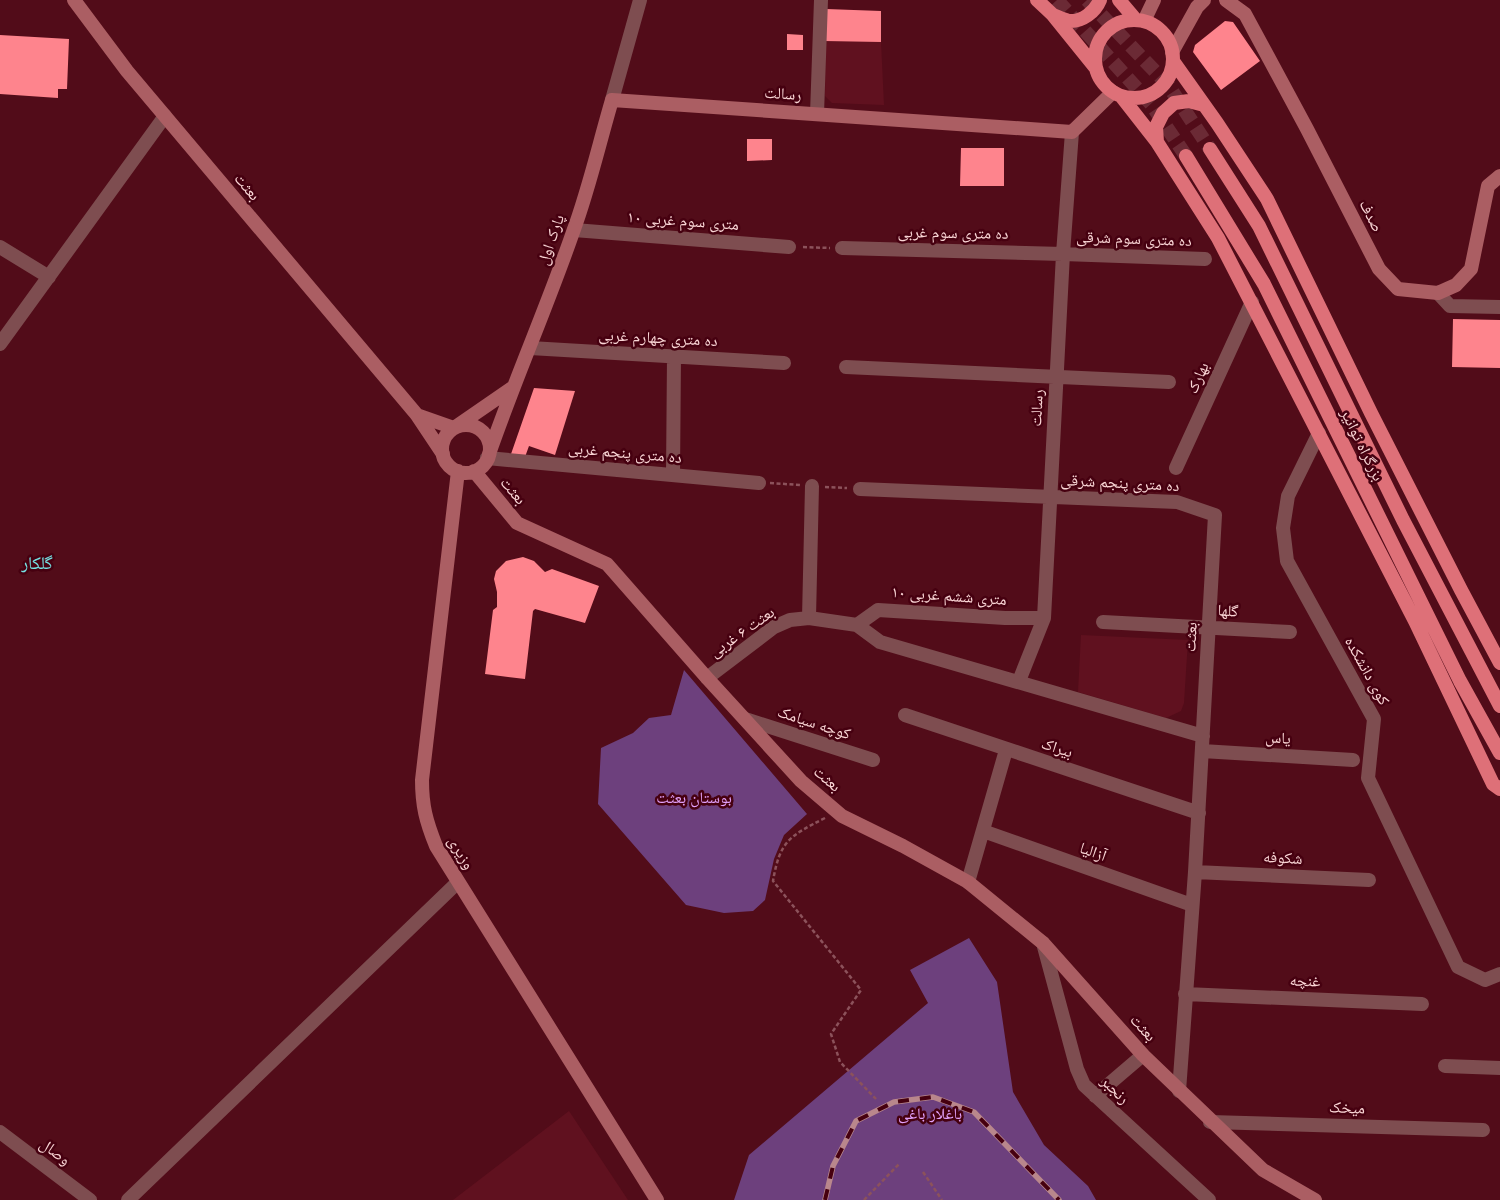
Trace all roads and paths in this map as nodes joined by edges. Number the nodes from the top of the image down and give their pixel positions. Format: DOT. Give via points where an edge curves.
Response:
graph roads {
  1 [pos="74,0"];
  2 [pos="640,0"];
  3 [pos="821,0"];
  4 [pos="1037,0"];
  5 [pos="1100,0"];
  6 [pos="1119,0"];
  7 [pos="1154,0"];
  8 [pos="1204,0"];
  9 [pos="1226,0"];
  10 [pos="1053,15"];
  11 [pos="1140,21"];
  12 [pos="1172,57"];
  13 [pos="1096,67"];
  14 [pos="1117,94"];
  15 [pos="612,100"];
  16 [pos="1204,105"];
  17 [pos="817,114"];
  18 [pos="165,116"];
  19 [pos="1072,132"];
  20 [pos="1157,142"];
  21 [pos="1210,149"];
  22 [pos="1186,156"];
  23 [pos="1500,176"];
  24 [pos="574,230"];
  25 [pos="0,247"];
  26 [pos="789,247"];
  27 [pos="842,248"];
  28 [pos="1062,254"];
  29 [pos="1205,259"];
  30 [pos="49,276"];
  31 [pos="1438,293"];
  32 [pos="1252,302"];
  33 [pos="1500,307"];
  34 [pos="0,344"];
  35 [pos="530,348"];
  36 [pos="674,356"];
  37 [pos="784,362"];
  38 [pos="846,368"];
  39 [pos="1056,377"];
  40 [pos="1169,382"];
  41 [pos="512,388"];
  42 [pos="417,415"];
  43 [pos="454,428"];
  44 [pos="1319,433"];
  45 [pos="443,454"];
  46 [pos="488,456"];
  47 [pos="1176,468"];
  48 [pos="458,471"];
  49 [pos="474,471"];
  50 [pos="672,475"];
  51 [pos="759,483"];
  52 [pos="812,486"];
  53 [pos="860,488"];
  54 [pos="1050,497"];
  55 [pos="1215,515"];
  56 [pos="809,618"];
  57 [pos="1044,618"];
  58 [pos="1104,622"];
  59 [pos="857,625"];
  60 [pos="1209,627"];
  61 [pos="1290,632"];
  62 [pos="1500,663"];
  63 [pos="707,678"];
  64 [pos="1019,681"];
  65 [pos="1500,706"];
  66 [pos="905,715"];
  67 [pos="745,719"];
  68 [pos="1203,736"];
  69 [pos="1006,750"];
  70 [pos="1202,751"];
  71 [pos="1500,753"];
  72 [pos="873,760"];
  73 [pos="1353,760"];
  74 [pos="1500,789"];
  75 [pos="837,812"];
  76 [pos="1199,813"];
  77 [pos="983,831"];
  78 [pos="1195,872"];
  79 [pos="1369,880"];
  80 [pos="458,882"];
  81 [pos="968,882"];
  82 [pos="1192,905"];
  83 [pos="1043,943"];
  84 [pos="1500,974"];
  85 [pos="1185,994"];
  86 [pos="1422,1004"];
  87 [pos="1143,1055"];
  88 [pos="1445,1066"];
  89 [pos="1500,1068"];
  90 [pos="1179,1091"];
  91 [pos="1095,1096"];
  92 [pos="876,1099"];
  93 [pos="1210,1122"];
  94 [pos="1483,1130"];
  95 [pos="0,1132"];
  96 [pos="900,1163"];
  97 [pos="923,1172"];
  98 [pos="90,1200"];
  99 [pos="128,1200"];
  100 [pos="657,1200"];
  101 [pos="864,1200"];
  102 [pos="942,1200"];
  103 [pos="1209,1200"];
  104 [pos="1315,1200"];
  1 -- 18 [label="main road, بعثت"];
  2 -- 15 [label="street"];
  3 -- 17 [label="street"];
  4 -- 10 [label="highway"];
  5 -- 10 [label="highway" via="1084,18 1068,21"];
  6 -- 11 [label="highway"];
  7 -- 11 [label="main road"];
  8 -- 12 [label="main road" via="1197,7"];
  9 -- 31 [label="main road, صدف" via="1245,14 1379,269 1398,289"];
  10 -- 13 [label="highway"];
  11 -- 12 [label="highway" via="1165,36"];
  11 -- 13 [label="highway" via="1124,21 1104,34 1096,50"];
  12 -- 14 [label="highway" via="1170,73 1155,91 1138,97"];
  12 -- 16 [label="highway"];
  13 -- 14 [label="highway" via="1102,81"];
  14 -- 19 [label="main road"];
  14 -- 20 [label="highway"];
  15 -- 17 [label="main road, رسالت"];
  15 -- 24 [label="main road, پارک اول"];
  16 -- 20 [label="highway" via="1189,100 1174,104 1162,113 1156,127"];
  16 -- 62 [label="highway" via="1267,199 1371,413"];
  17 -- 19 [label="main road, رسالت"];
  18 -- 30 [label="street"];
  18 -- 42 [label="main road, بعثت"];
  19 -- 28 [label="street, رسالت"];
  20 -- 32 [label="highway" via="1218,238"];
  21 -- 65 [label="highway, بزرگراه توانیر" via="1259,226 1403,520"];
  22 -- 71 [label="highway, بزرگراه توانیر" via="1264,284 1460,681"];
  23 -- 31 [label="main road" via="1488,186 1471,269 1456,285"];
  24 -- 26 [label="street, ۱۰ متری سوم غربی"];
  24 -- 35 [label="main road, پارک اول"];
  25 -- 30 [label="street"];
  26 -- 27 [label="path"];
  27 -- 28 [label="street, ده متری سوم غربی"];
  28 -- 29 [label="street, ده متری سوم شرقی"];
  28 -- 39 [label="street, رسالت"];
  30 -- 34 [label="street"];
  31 -- 33 [label="street" via="1450,306"];
  32 -- 44 [label="highway"];
  32 -- 47 [label="street, بهارک"];
  35 -- 36 [label="street, ده متری چهارم غربی"];
  35 -- 41 [label="main road, پارک اول"];
  36 -- 37 [label="street, ده متری چهارم غربی"];
  36 -- 50 [label="street"];
  38 -- 39 [label="street"];
  39 -- 40 [label="street"];
  39 -- 54 [label="street, رسالت"];
  41 -- 43 [label="main road"];
  41 -- 46 [label="main road, پارک اول"];
  42 -- 43 [label="main road"];
  42 -- 45 [label="main road, بعثت"];
  43 -- 45 [label="main road" via="444,439"];
  43 -- 46 [label="main road" via="469,425 483,432 490,446"];
  44 -- 74 [label="highway" via="1415,621 1493,784"];
  44 -- 84 [label="street, کوی دانشکده" via="1288,496 1283,528 1287,561 1374,719 1368,778 1458,967 1486,980"];
  45 -- 48 [label="main road"];
  46 -- 49 [label="main road"];
  46 -- 50 [label="street, ده متری پنجم غربی"];
  48 -- 49 [label="main road"];
  48 -- 80 [label="main road, وزیری" via="422,780 426,822"];
  49 -- 63 [label="main road, بعثت" via="517,522 606,564"];
  50 -- 51 [label="street, ده متری پنجم غربی"];
  51 -- 52 [label="path"];
  52 -- 53 [label="path"];
  52 -- 56 [label="street"];
  53 -- 54 [label="street"];
  54 -- 55 [label="street, ده متری پنجم شرقی" via="1177,502"];
  54 -- 57 [label="street, رسالت"];
  55 -- 60 [label="street, بعثت"];
  56 -- 59 [label="street, بعثت ۶ غربی"];
  56 -- 63 [label="street, بعثت ۶ غربی" via="790,620 774,627"];
  57 -- 59 [label="street, ۱۰ متری ششم غربی" via="878,610"];
  57 -- 64 [label="street, رسالت"];
  58 -- 60 [label="street, گلها"];
  59 -- 64 [label="street" via="880,642"];
  60 -- 61 [label="street, گلها"];
  60 -- 68 [label="street, بعثت"];
  63 -- 67 [label="main road, بعثت"];
  64 -- 68 [label="street"];
  66 -- 69 [label="street, بیراک"];
  67 -- 72 [label="street, کوچه سیامک"];
  67 -- 75 [label="main road, بعثت" via="801,781"];
  68 -- 70 [label="street, بعثت"];
  69 -- 76 [label="street, بیراک"];
  69 -- 77 [label="street"];
  70 -- 73 [label="street, یاس"];
  70 -- 76 [label="street, بعثت"];
  75 -- 81 [label="main road, بعثت"];
  75 -- 92 [label="path" via="790,838 777,858 773,881 861,990 831,1034 840,1062"];
  76 -- 78 [label="street, بعثت"];
  77 -- 81 [label="street"];
  77 -- 82 [label="street, آزالیا"];
  78 -- 79 [label="street, شکوفه"];
  78 -- 82 [label="street, بعثت"];
  80 -- 99 [label="street"];
  80 -- 100 [label="main road, وزیری"];
  81 -- 83 [label="main road, بعثت"];
  82 -- 85 [label="street, بعثت"];
  83 -- 87 [label="main road, بعثت"];
  83 -- 91 [label="street, رنجبر" via="1077,1069"];
  85 -- 86 [label="street, غنچه"];
  85 -- 90 [label="street, بعثت"];
  87 -- 90 [label="main road, بعثت"];
  87 -- 91 [label="street"];
  88 -- 89 [label="street"];
  90 -- 93 [label="main road, بعثت"];
  91 -- 103 [label="street, رنجبر"];
  93 -- 94 [label="street, میخک"];
  93 -- 104 [label="main road, بعثت" via="1262,1170"];
  95 -- 98 [label="street, وصال"];
  96 -- 101 [label="path"];
  97 -- 102 [label="path"];
}
